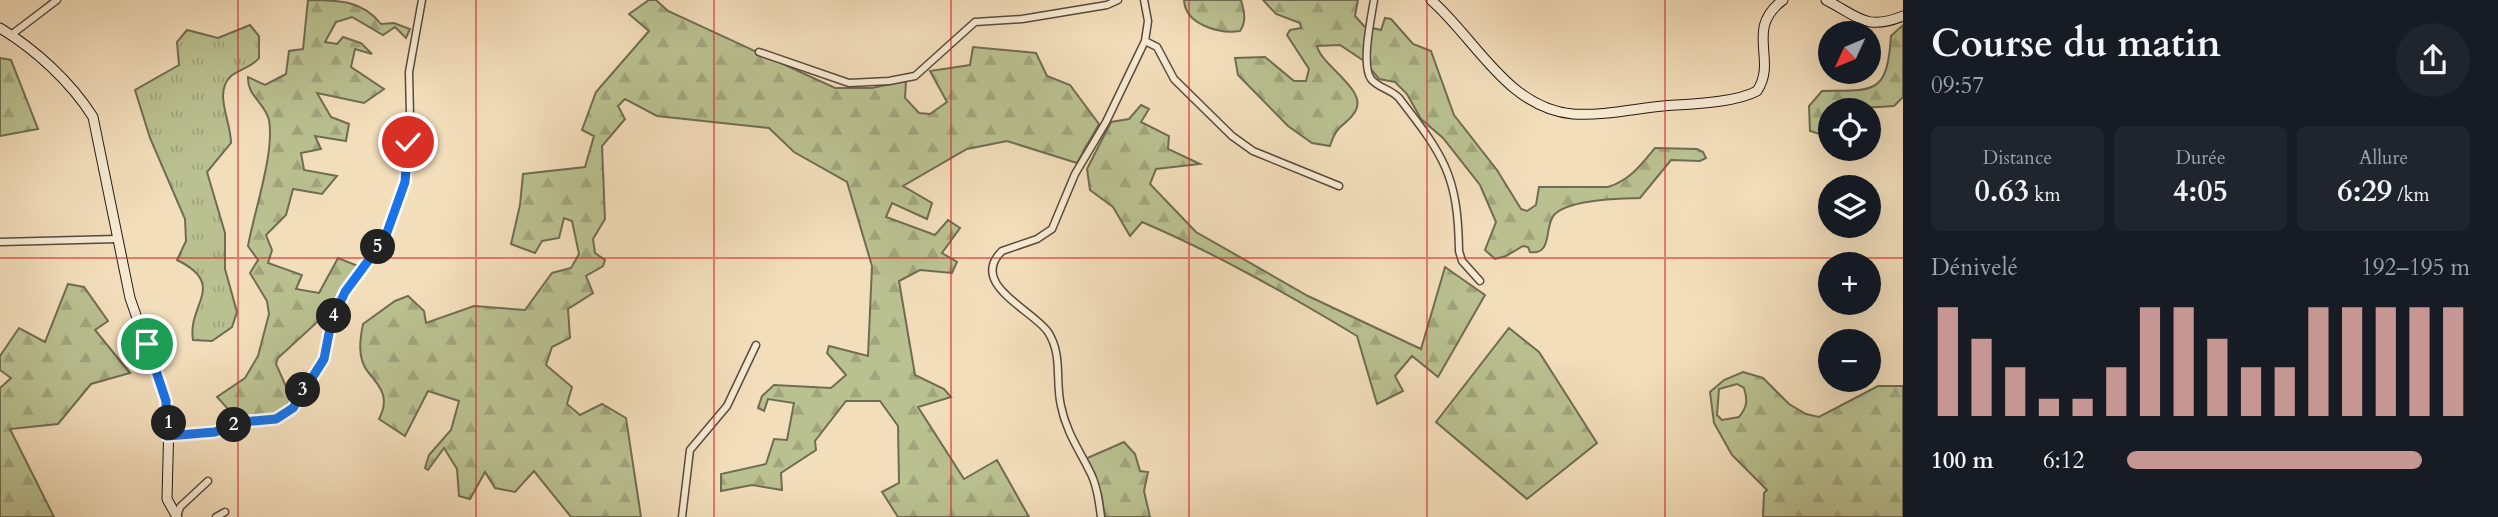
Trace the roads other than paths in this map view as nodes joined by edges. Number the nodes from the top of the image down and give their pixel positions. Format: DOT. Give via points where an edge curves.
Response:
graph roads {
  1 [pos="57,0"];
  2 [pos="422,0"];
  3 [pos="1118,0"];
  4 [pos="1144,0"];
  5 [pos="1374,0"];
  6 [pos="1431,0"];
  7 [pos="1783,0"];
  8 [pos="1826,0"];
  9 [pos="1840,0"];
  10 [pos="1845,10"];
  11 [pos="1903,16"];
  12 [pos="0,28"];
  13 [pos="12,35"];
  14 [pos="1145,41"];
  15 [pos="759,52"];
  16 [pos="1339,186"];
  17 [pos="117,239"];
  18 [pos="0,242"];
  19 [pos="1480,281"];
  20 [pos="757,345"];
  21 [pos="167,436"];
  22 [pos="208,481"];
  23 [pos="225,512"];
  24 [pos="177,517"];
  25 [pos="216,517"];
  26 [pos="682,517"];
  27 [pos="1101,517"];
  1 -- 13 [label="street"];
  2 -- 21 [label="street" via="409,72 405,182 385,238 355,276 333,317 324,359 293,408 276,419"];
  3 -- 15 [label="street" via="1022,19 975,22 915,76 889,81 849,83"];
  4 -- 14 [label="street"];
  5 -- 19 [label="street" via="1367,72 1375,83 1399,97 1447,165 1453,182 1459,251"];
  6 -- 7 [label="street" via="1498,73 1530,100 1554,110 1588,114 1741,96 1757,90 1764,74 1762,29"];
  8 -- 10 [label="street"];
  9 -- 10 [label="street"];
  10 -- 11 [label="street" via="1874,24"];
  12 -- 13 [label="street"];
  13 -- 17 [label="street" via="62,80 93,117"];
  14 -- 16 [label="street" via="1157,47 1174,79 1232,136 1253,151"];
  14 -- 27 [label="street" via="1107,122 1075,174 1052,229 1002,251 992,267 1000,288 1046,329 1055,345 1061,411 1071,440 1090,471"];
  17 -- 18 [label="street"];
  17 -- 21 [label="street" via="134,312 166,401"];
  20 -- 26 [label="street" via="727,406 690,450"];
  21 -- 24 [label="street" via="167,499"];
  22 -- 24 [label="street" via="180,506"];
  23 -- 25 [label="street"];
}
